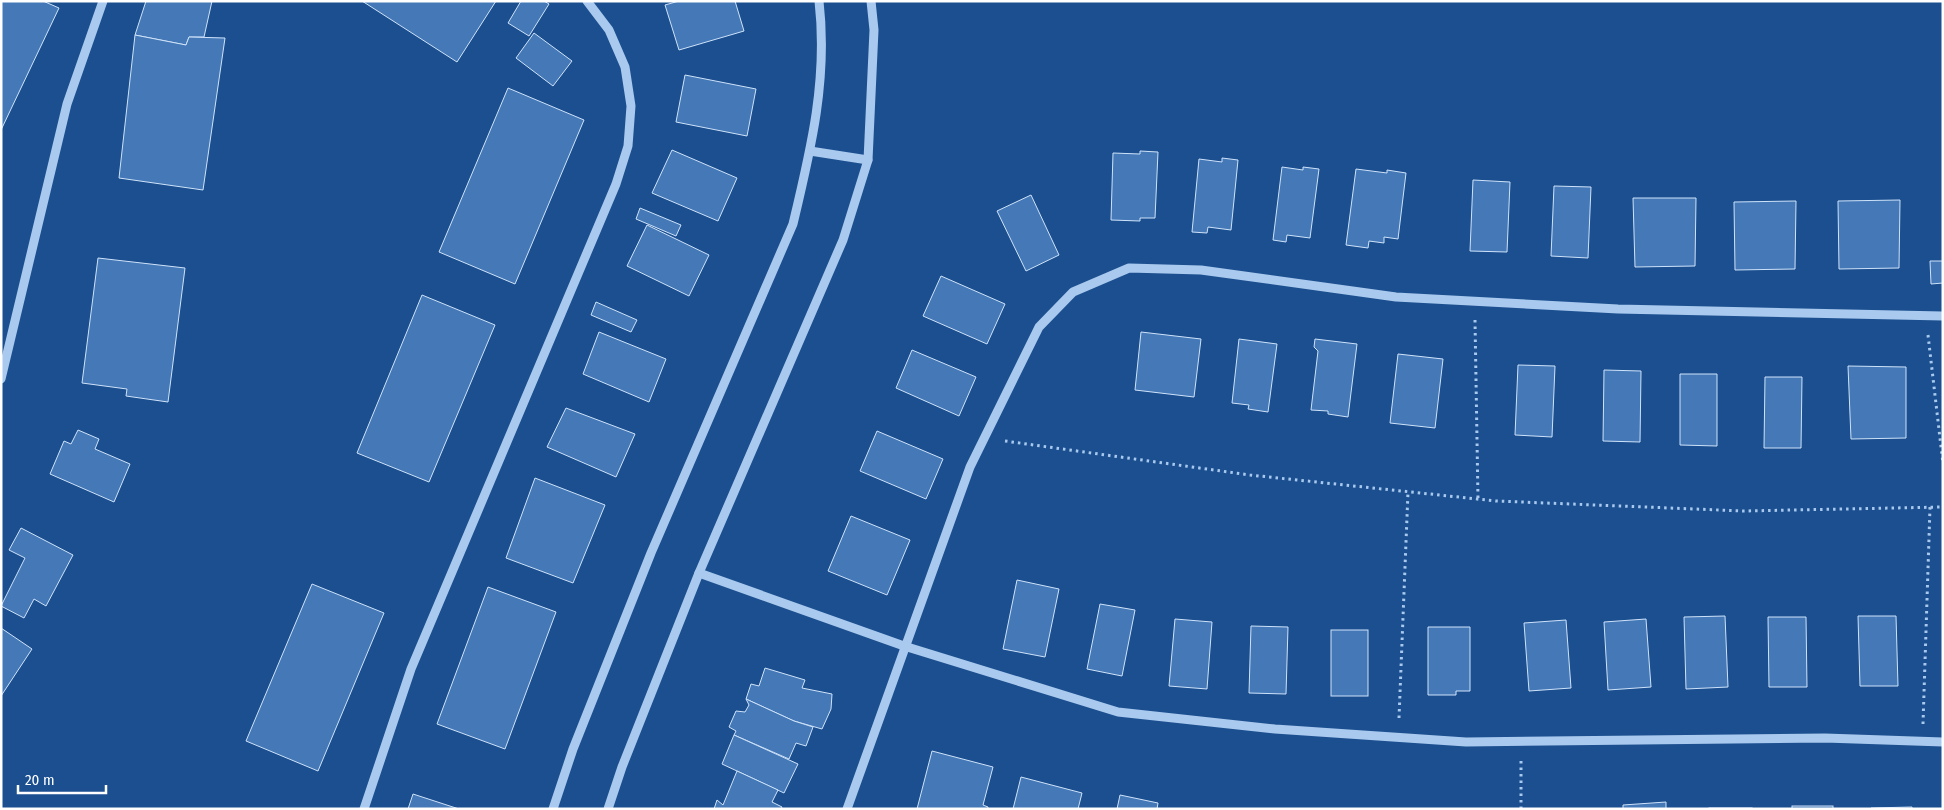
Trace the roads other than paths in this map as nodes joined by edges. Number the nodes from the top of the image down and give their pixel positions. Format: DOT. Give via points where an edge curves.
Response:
graph roads {
  1 [pos="103,1"];
  2 [pos="587,1"];
  3 [pos="819,1"];
  4 [pos="872,1"];
  5 [pos="810,151"];
  6 [pos="868,160"];
  7 [pos="1943,316"];
  8 [pos="1,379"];
  9 [pos="699,573"];
  10 [pos="904,646"];
  11 [pos="1943,742"];
  12 [pos="364,809"];
  13 [pos="553,809"];
  14 [pos="608,809"];
  15 [pos="847,809"];
  1 -- 8 [label="street" via="67,104"];
  2 -- 12 [label="street" via="609,30 625,67 631,106 628,146 616,184 411,669"];
  3 -- 5 [label="street" via="822,32 820,98"];
  4 -- 6 [label="street" via="874,30"];
  5 -- 6 [label="street"];
  5 -- 13 [label="street" via="793,224 651,553 573,749"];
  6 -- 9 [label="street" via="843,240"];
  7 -- 10 [label="street" via="1618,309 1474,302 1396,297 1201,270 1129,268 1073,292 1039,327 970,467"];
  9 -- 10 [label="street"];
  9 -- 14 [label="street"];
  10 -- 11 [label="street" via="1118,712 1275,729 1466,742 1825,738"];
  10 -- 15 [label="street"];
}
